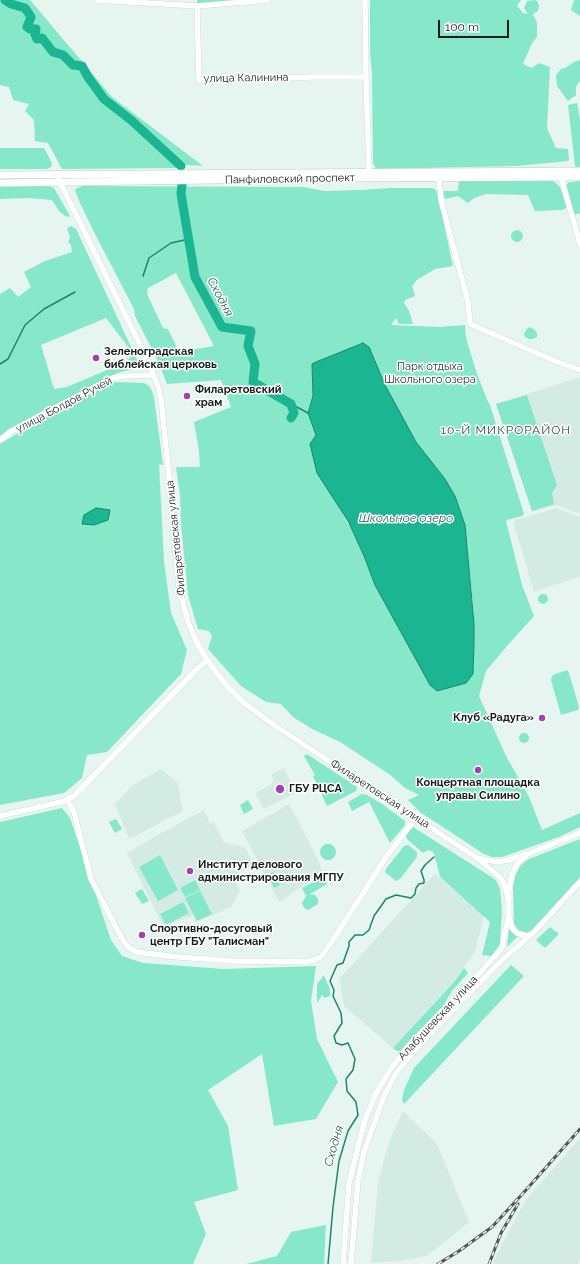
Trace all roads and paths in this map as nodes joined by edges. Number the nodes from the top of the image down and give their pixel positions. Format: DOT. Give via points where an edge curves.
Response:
graph roads {
  1 [pos="97,0"];
  2 [pos="268,0"];
  3 [pos="365,0"];
  4 [pos="197,6"];
  5 [pos="366,77"];
  6 [pos="580,171"];
  7 [pos="369,172"];
  8 [pos="46,174"];
  9 [pos="57,174"];
  10 [pos="66,174"];
  11 [pos="0,175"];
  12 [pos="580,177"];
  13 [pos="439,178"];
  14 [pos="562,178"];
  15 [pos="48,182"];
  16 [pos="60,182"];
  17 [pos="80,182"];
  18 [pos="0,183"];
  19 [pos="65,192"];
  20 [pos="580,244"];
  21 [pos="580,370"];
  22 [pos="154,375"];
  23 [pos="0,440"];
  24 [pos="207,660"];
  25 [pos="67,800"];
  26 [pos="0,816"];
  27 [pos="416,818"];
  28 [pos="578,834"];
  29 [pos="528,854"];
  30 [pos="477,858"];
  31 [pos="580,882"];
  32 [pos="509,903"];
  33 [pos="509,914"];
  34 [pos="534,932"];
  35 [pos="343,1264"];
  36 [pos="351,1264"];
  1 -- 4 [label="street"];
  2 -- 4 [label="street"];
  3 -- 5 [label="street"];
  4 -- 5 [label="street, улица Калинина" via="199,80"];
  5 -- 7 [label="street"];
  6 -- 7 [label="main road, Панфиловский проспект"];
  7 -- 10 [label="main road, Панфиловский проспект"];
  8 -- 9 [label="main road, Панфиловский проспект"];
  8 -- 11 [label="main road, Панфиловский проспект"];
  8 -- 16 [label="street" via="55,176"];
  9 -- 10 [label="main road, Панфиловский проспект"];
  9 -- 16 [label="street, Филаретовская улица"];
  10 -- 16 [label="main road"];
  12 -- 14 [label="main road, Панфиловский проспект"];
  13 -- 14 [label="main road, Панфиловский проспект"];
  13 -- 17 [label="main road, Панфиловский проспект"];
  13 -- 21 [label="street" via="441,200 468,302 470,324"];
  14 -- 20 [label="street"];
  15 -- 16 [label="main road, Панфиловский проспект"];
  15 -- 18 [label="main road, Панфиловский проспект"];
  15 -- 19 [label="street" via="59,185"];
  16 -- 17 [label="main road, Панфиловский проспект"];
  16 -- 19 [label="street, Филаретовская улица"];
  17 -- 19 [label="street" via="68,186"];
  19 -- 22 [label="street, Филаретовская улица"];
  22 -- 23 [label="street, улица Болдов Ручей" via="113,378 10,432"];
  22 -- 24 [label="street, Филаретовская улица" via="161,399 179,588 188,622"];
  24 -- 25 [label="street" via="74,796"];
  24 -- 27 [label="street, Филаретовская улица" via="244,703"];
  25 -- 26 [label="street"];
  25 -- 27 [label="street" via="74,812 91,879 127,946 136,952 234,961 308,962 321,957 388,854"];
  27 -- 30 [label="street, Филаретовская улица"];
  28 -- 29 [label="street, Алабушевская улица"];
  29 -- 30 [label="street, Филаретовская улица" via="498,862"];
  29 -- 32 [label="street, Алабушевская улица" via="517,864 512,874"];
  30 -- 32 [label="street, Филаретовская улица" via="501,878"];
  31 -- 34 [label="street, Алабушевская улица"];
  32 -- 33 [label="street, Алабушевская улица"];
  33 -- 34 [label="street, Алабушевская улица" via="512,928 517,933 527,936"];
  33 -- 35 [label="street, Алабушевская улица" via="502,946 495,956 411,1043 392,1067 378,1091 364,1123 349,1183"];
  34 -- 36 [label="street, Алабушевская улица" via="479,983 396,1073 384,1096 364,1152 358,1181"];
}
